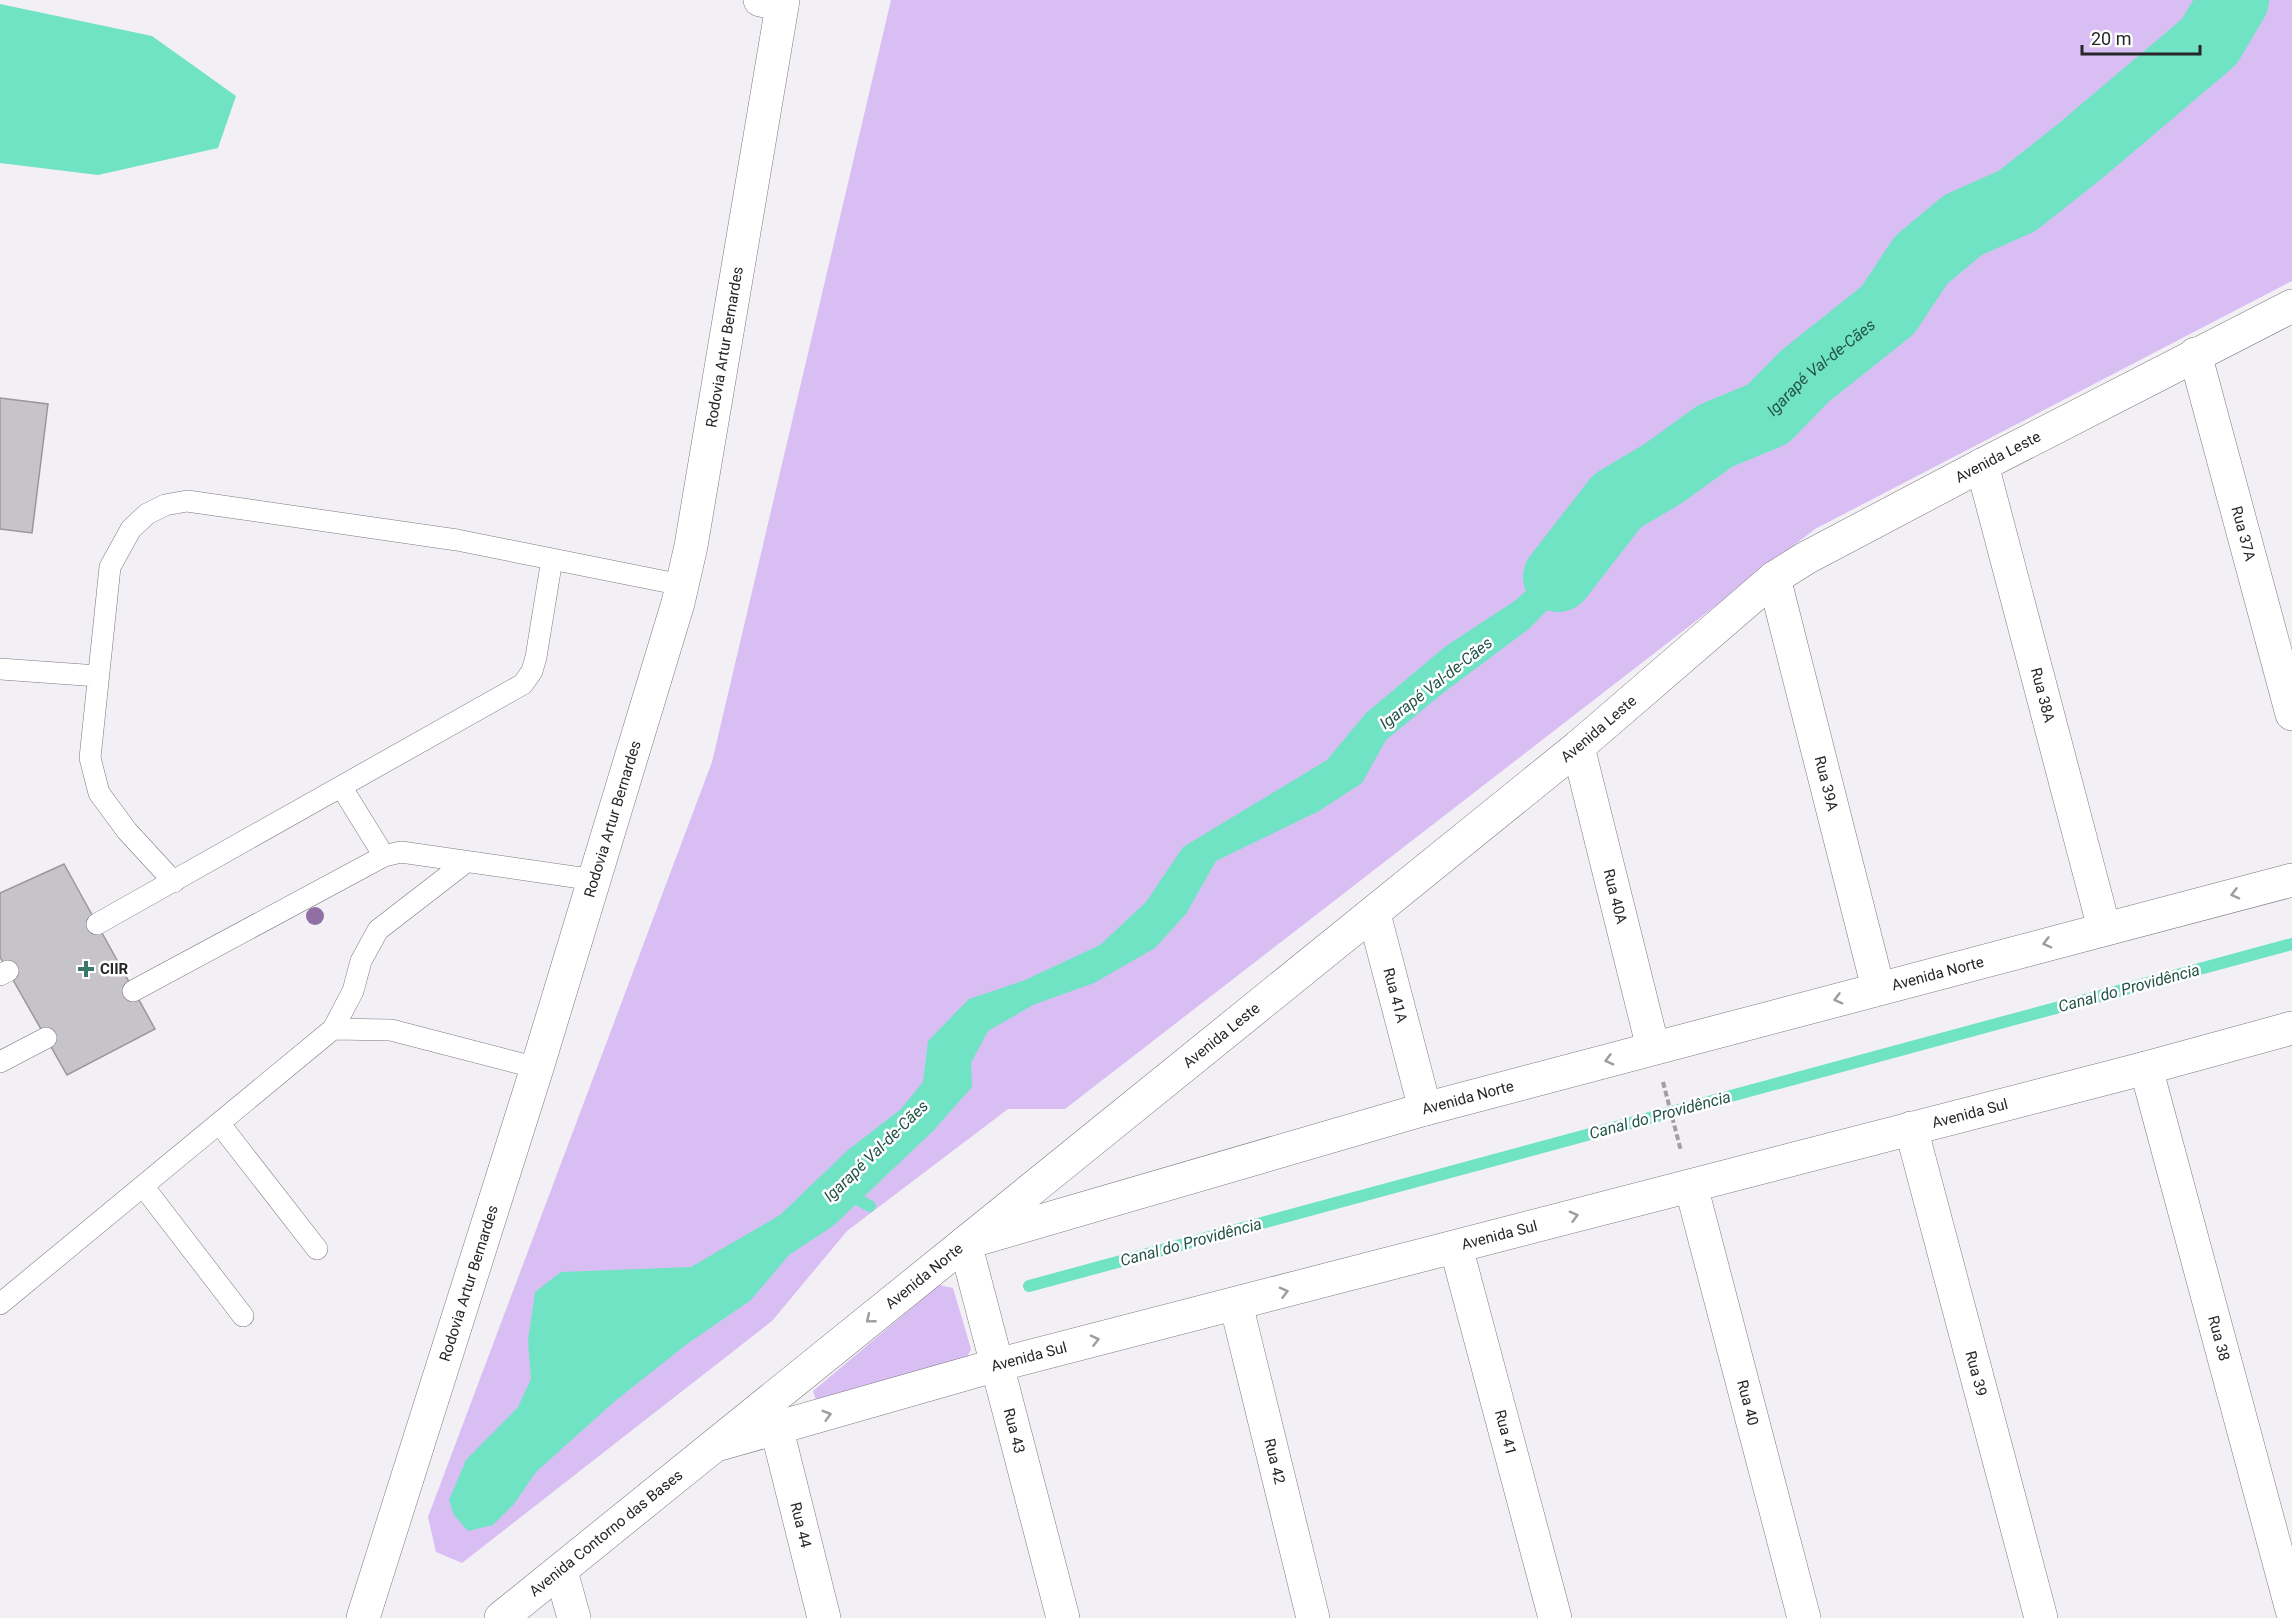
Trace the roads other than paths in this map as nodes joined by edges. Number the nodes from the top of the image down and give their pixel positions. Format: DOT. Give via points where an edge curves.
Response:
graph roads {
  1 [pos="775,1"];
  2 [pos="2292,306"];
  3 [pos="2195,354"];
  4 [pos="1982,465"];
  5 [pos="552,559"];
  6 [pos="1774,578"];
  7 [pos="682,585"];
  8 [pos="0,669"];
  9 [pos="98,676"];
  10 [pos="2292,714"];
  11 [pos="1578,747"];
  12 [pos="342,788"];
  13 [pos="384,856"];
  14 [pos="466,862"];
  15 [pos="595,880"];
  16 [pos="2292,880"];
  17 [pos="174,882"];
  18 [pos="1374,914"];
  19 [pos="96,924"];
  20 [pos="2104,927"];
  21 [pos="1878,988"];
  22 [pos="134,991"];
  23 [pos="2292,1028"];
  24 [pos="333,1029"];
  25 [pos="46,1038"];
  26 [pos="1653,1048"];
  27 [pos="0,1062"];
  28 [pos="537,1068"];
  29 [pos="2146,1068"];
  30 [pos="1425,1109"];
  31 [pos="219,1123"];
  32 [pos="1911,1128"];
  33 [pos="1687,1171"];
  34 [pos="143,1186"];
  35 [pos="965,1243"];
  36 [pos="1456,1247"];
  37 [pos="317,1249"];
  38 [pos="0,1304"];
  39 [pos="1236,1304"];
  40 [pos="243,1316"];
  41 [pos="997,1365"];
  42 [pos="777,1430"];
  43 [pos="709,1447"];
  44 [pos="561,1571"];
  45 [pos="2292,1610"];
  46 [pos="363,1618"];
  47 [pos="501,1618"];
  48 [pos="574,1618"];
  49 [pos="825,1618"];
  50 [pos="1063,1618"];
  51 [pos="1313,1618"];
  52 [pos="1555,1618"];
  53 [pos="1804,1618"];
  54 [pos="2041,1618"];
  1 -- 7 [label="street, Rodovia Artur Bernardes"];
  2 -- 3 [label="street, Avenida Leste"];
  3 -- 4 [label="street, Avenida Leste"];
  3 -- 10 [label="street, Rua 37A"];
  4 -- 6 [label="street, Avenida Leste"];
  4 -- 20 [label="street, Rua 38A"];
  5 -- 7 [label="lane"];
  5 -- 9 [label="lane" via="457,540 187,501 165,505 147,514 131,530 110,567"];
  5 -- 12 [label="lane" via="536,657 523,684"];
  6 -- 11 [label="street, Avenida Leste"];
  6 -- 21 [label="street, Rua 39A"];
  7 -- 15 [label="street, Rodovia Artur Bernardes"];
  8 -- 9 [label="lane"];
  9 -- 17 [label="lane" via="90,758 99,793 127,831"];
  11 -- 18 [label="street, Avenida Leste"];
  11 -- 26 [label="street, Rua 40A"];
  12 -- 13 [label="lane"];
  12 -- 17 [label="lane"];
  13 -- 14 [label="lane" via="401,852"];
  13 -- 22 [label="lane"];
  14 -- 15 [label="lane"];
  14 -- 24 [label="lane" via="378,930"];
  15 -- 28 [label="street, Rodovia Artur Bernardes"];
  16 -- 20 [label="street, Avenida Norte, one-way"];
  17 -- 19 [label="lane"];
  18 -- 30 [label="street, Rua 41A"];
  18 -- 35 [label="street, Avenida Leste"];
  20 -- 21 [label="street, Avenida Norte, one-way"];
  21 -- 26 [label="street, Avenida Norte, one-way"];
  23 -- 29 [label="street, Avenida Sul"];
  24 -- 28 [label="lane" via="391,1030"];
  24 -- 31 [label="lane"];
  25 -- 27 [label="lane"];
  26 -- 30 [label="street, Avenida Norte, one-way"];
  28 -- 46 [label="street, Rodovia Artur Bernardes"];
  29 -- 32 [label="street, Avenida Sul"];
  29 -- 45 [label="street, Rua 38"];
  30 -- 35 [label="street, Avenida Norte"];
  31 -- 34 [label="lane"];
  31 -- 37 [label="lane"];
  32 -- 33 [label="street, Avenida Sul"];
  32 -- 54 [label="street, Rua 39"];
  36 -- 33 [label="street, Avenida Sul, one-way"];
  33 -- 53 [label="street, Rua 40"];
  34 -- 38 [label="lane"];
  34 -- 40 [label="lane"];
  35 -- 41 [label="street, Rua 43"];
  35 -- 43 [label="street, Avenida Norte, one-way"];
  39 -- 36 [label="street, Avenida Sul, one-way"];
  36 -- 52 [label="street, Rua 41"];
  41 -- 39 [label="street, Avenida Sul, one-way"];
  39 -- 51 [label="street, Rua 42"];
  42 -- 41 [label="street, Avenida Sul, one-way"];
  41 -- 50 [label="street, Rua 43"];
  42 -- 43 [label="street, Avenida Sul"];
  42 -- 49 [label="street, Rua 44"];
  43 -- 44 [label="street, Avenida Contorno das Bases"];
  44 -- 47 [label="street, Avenida Contorno das Bases"];
  44 -- 48 [label="street"];
}
